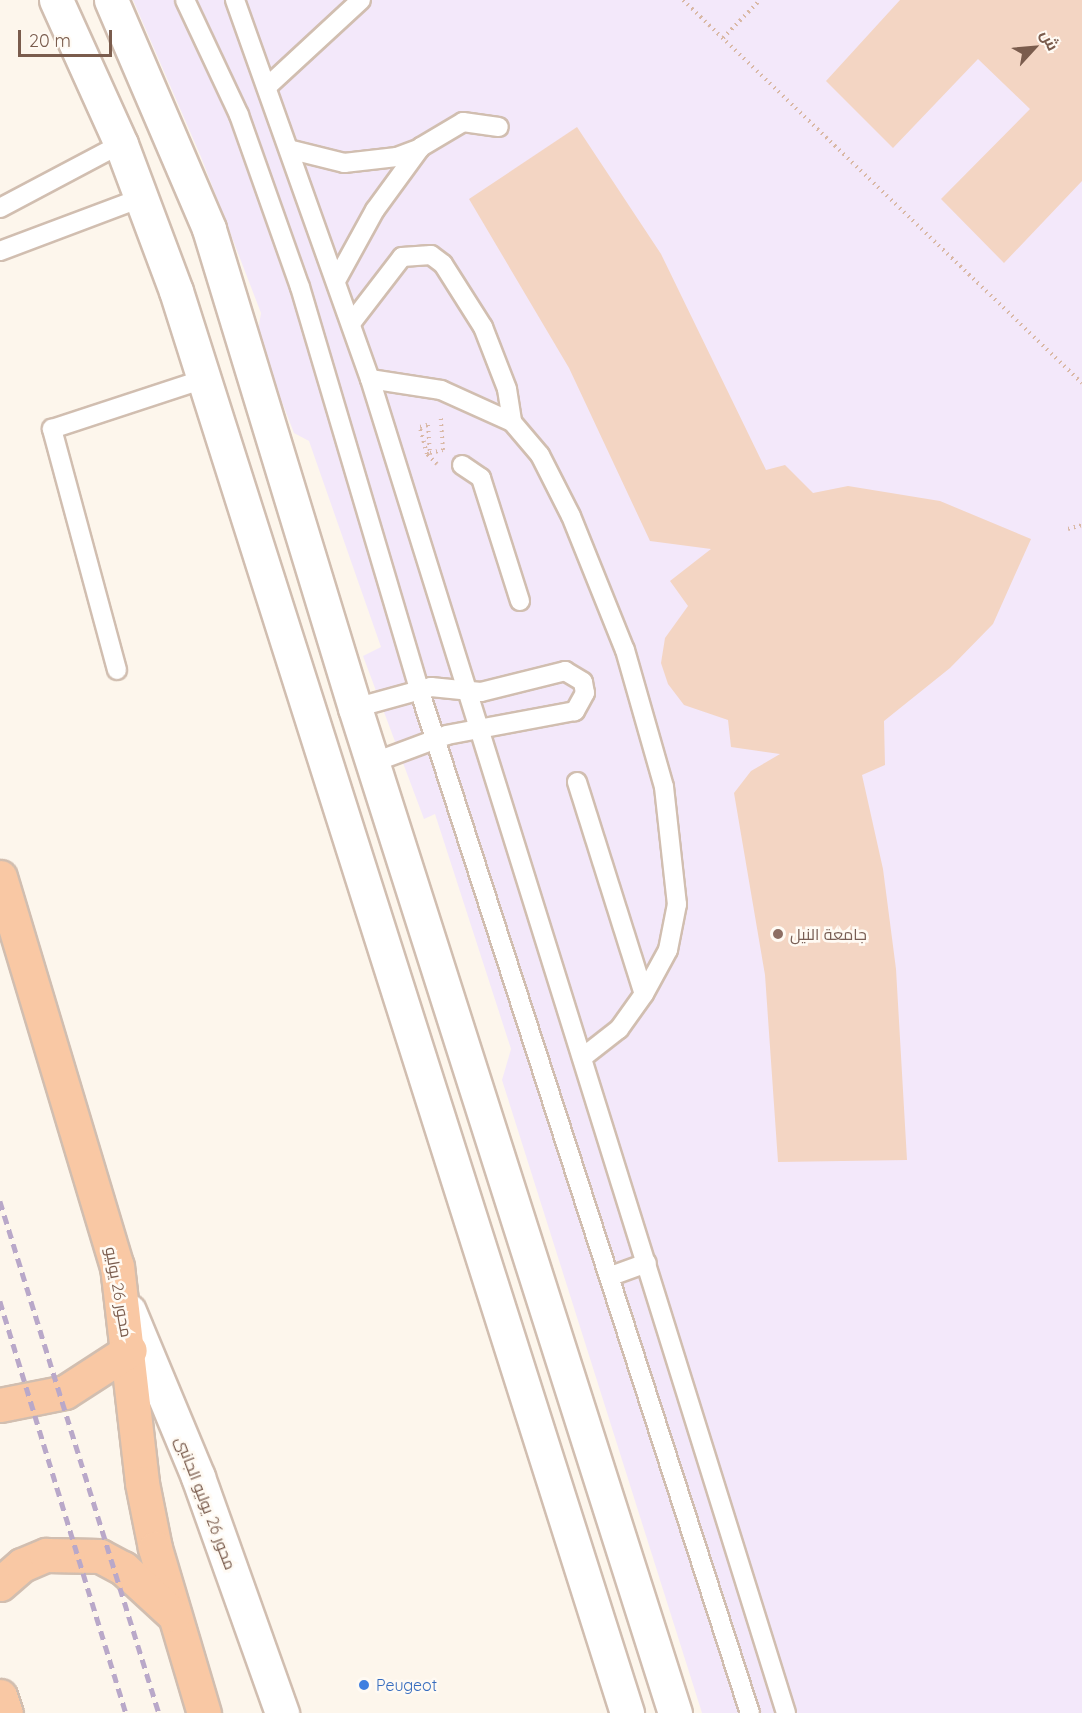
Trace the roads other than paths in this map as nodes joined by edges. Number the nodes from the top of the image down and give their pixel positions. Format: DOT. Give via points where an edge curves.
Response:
graph roads {
  1 [pos="56,0"];
  2 [pos="111,0"];
  3 [pos="186,0"];
  4 [pos="235,0"];
  5 [pos="361,0"];
  6 [pos="269,85"];
  7 [pos="499,127"];
  8 [pos="121,144"];
  9 [pos="422,147"];
  10 [pos="292,150"];
  11 [pos="141,198"];
  12 [pos="0,208"];
  13 [pos="0,251"];
  14 [pos="337,279"];
  15 [pos="351,322"];
  16 [pos="370,378"];
  17 [pos="204,379"];
  18 [pos="512,422"];
  19 [pos="462,465"];
  20 [pos="520,602"];
  21 [pos="117,670"];
  22 [pos="419,689"];
  23 [pos="468,692"];
  24 [pos="355,708"];
  25 [pos="312,721"];
  26 [pos="481,730"];
  27 [pos="435,739"];
  28 [pos="372,763"];
  29 [pos="330,776"];
  30 [pos="577,782"];
  31 [pos="0,877"];
  32 [pos="644,994"];
  33 [pos="583,1057"];
  34 [pos="646,1263"];
  35 [pos="611,1276"];
  36 [pos="122,1296"];
  37 [pos="130,1350"];
  38 [pos="0,1405"];
  39 [pos="0,1584"];
  40 [pos="174,1615"];
  41 [pos="0,1696"];
  42 [pos="6,1713"];
  43 [pos="204,1713"];
  44 [pos="282,1713"];
  45 [pos="627,1713"];
  46 [pos="675,1713"];
  47 [pos="750,1713"];
  48 [pos="786,1713"];
  1 -- 8 [label="street"];
  2 -- 24 [label="street" via="209,229"];
  3 -- 22 [label="lane" via="239,114 300,287"];
  4 -- 6 [label="lane"];
  5 -- 6 [label="lane"];
  6 -- 10 [label="lane"];
  7 -- 9 [label="lane" via="463,122"];
  8 -- 11 [label="street"];
  8 -- 12 [label="lane"];
  9 -- 10 [label="lane" via="397,157 344,163"];
  9 -- 14 [label="lane" via="375,210"];
  10 -- 14 [label="lane"];
  11 -- 13 [label="lane"];
  11 -- 17 [label="street"];
  14 -- 15 [label="lane"];
  15 -- 16 [label="lane"];
  15 -- 18 [label="lane" via="402,257 431,255 443,264 483,327 504,378"];
  16 -- 18 [label="lane" via="441,390"];
  16 -- 23 [label="lane"];
  17 -- 21 [label="lane" via="52,429"];
  17 -- 25 [label="street"];
  18 -- 32 [label="lane" via="540,455 600,582 664,787 677,904 668,950"];
  19 -- 20 [label="lane" via="481,478"];
  22 -- 23 [label="lane"];
  22 -- 24 [label="lane"];
  22 -- 27 [label="lane"];
  23 -- 26 [label="lane"];
  23 -- 26 [label="lane" via="565,671 583,682 585,693 574,711"];
  24 -- 25 [label="street"];
  24 -- 28 [label="street"];
  25 -- 29 [label="street"];
  26 -- 27 [label="lane"];
  26 -- 33 [label="lane"];
  27 -- 28 [label="lane"];
  27 -- 35 [label="lane"];
  28 -- 29 [label="street"];
  28 -- 46 [label="street"];
  29 -- 45 [label="street"];
  30 -- 32 [label="lane"];
  31 -- 36 [label="highway, محور 26 يوليو" via="98,1194"];
  32 -- 33 [label="lane" via="619,1029"];
  33 -- 34 [label="lane"];
  34 -- 35 [label="lane"];
  34 -- 48 [label="lane"];
  35 -- 47 [label="lane"];
  36 -- 37 [label="highway, محور 26 يوليو"];
  36 -- 44 [label="street, محور 26 يوليو الجانبى" via="198,1477"];
  37 -- 38 [label="highway" via="65,1392"];
  37 -- 40 [label="highway, محور 26 يوليو" via="142,1483"];
  39 -- 40 [label="highway" via="21,1565 46,1555 100,1556 123,1568"];
  40 -- 43 [label="highway, محور 26 يوليو"];
  41 -- 42 [label="highway"];
}
